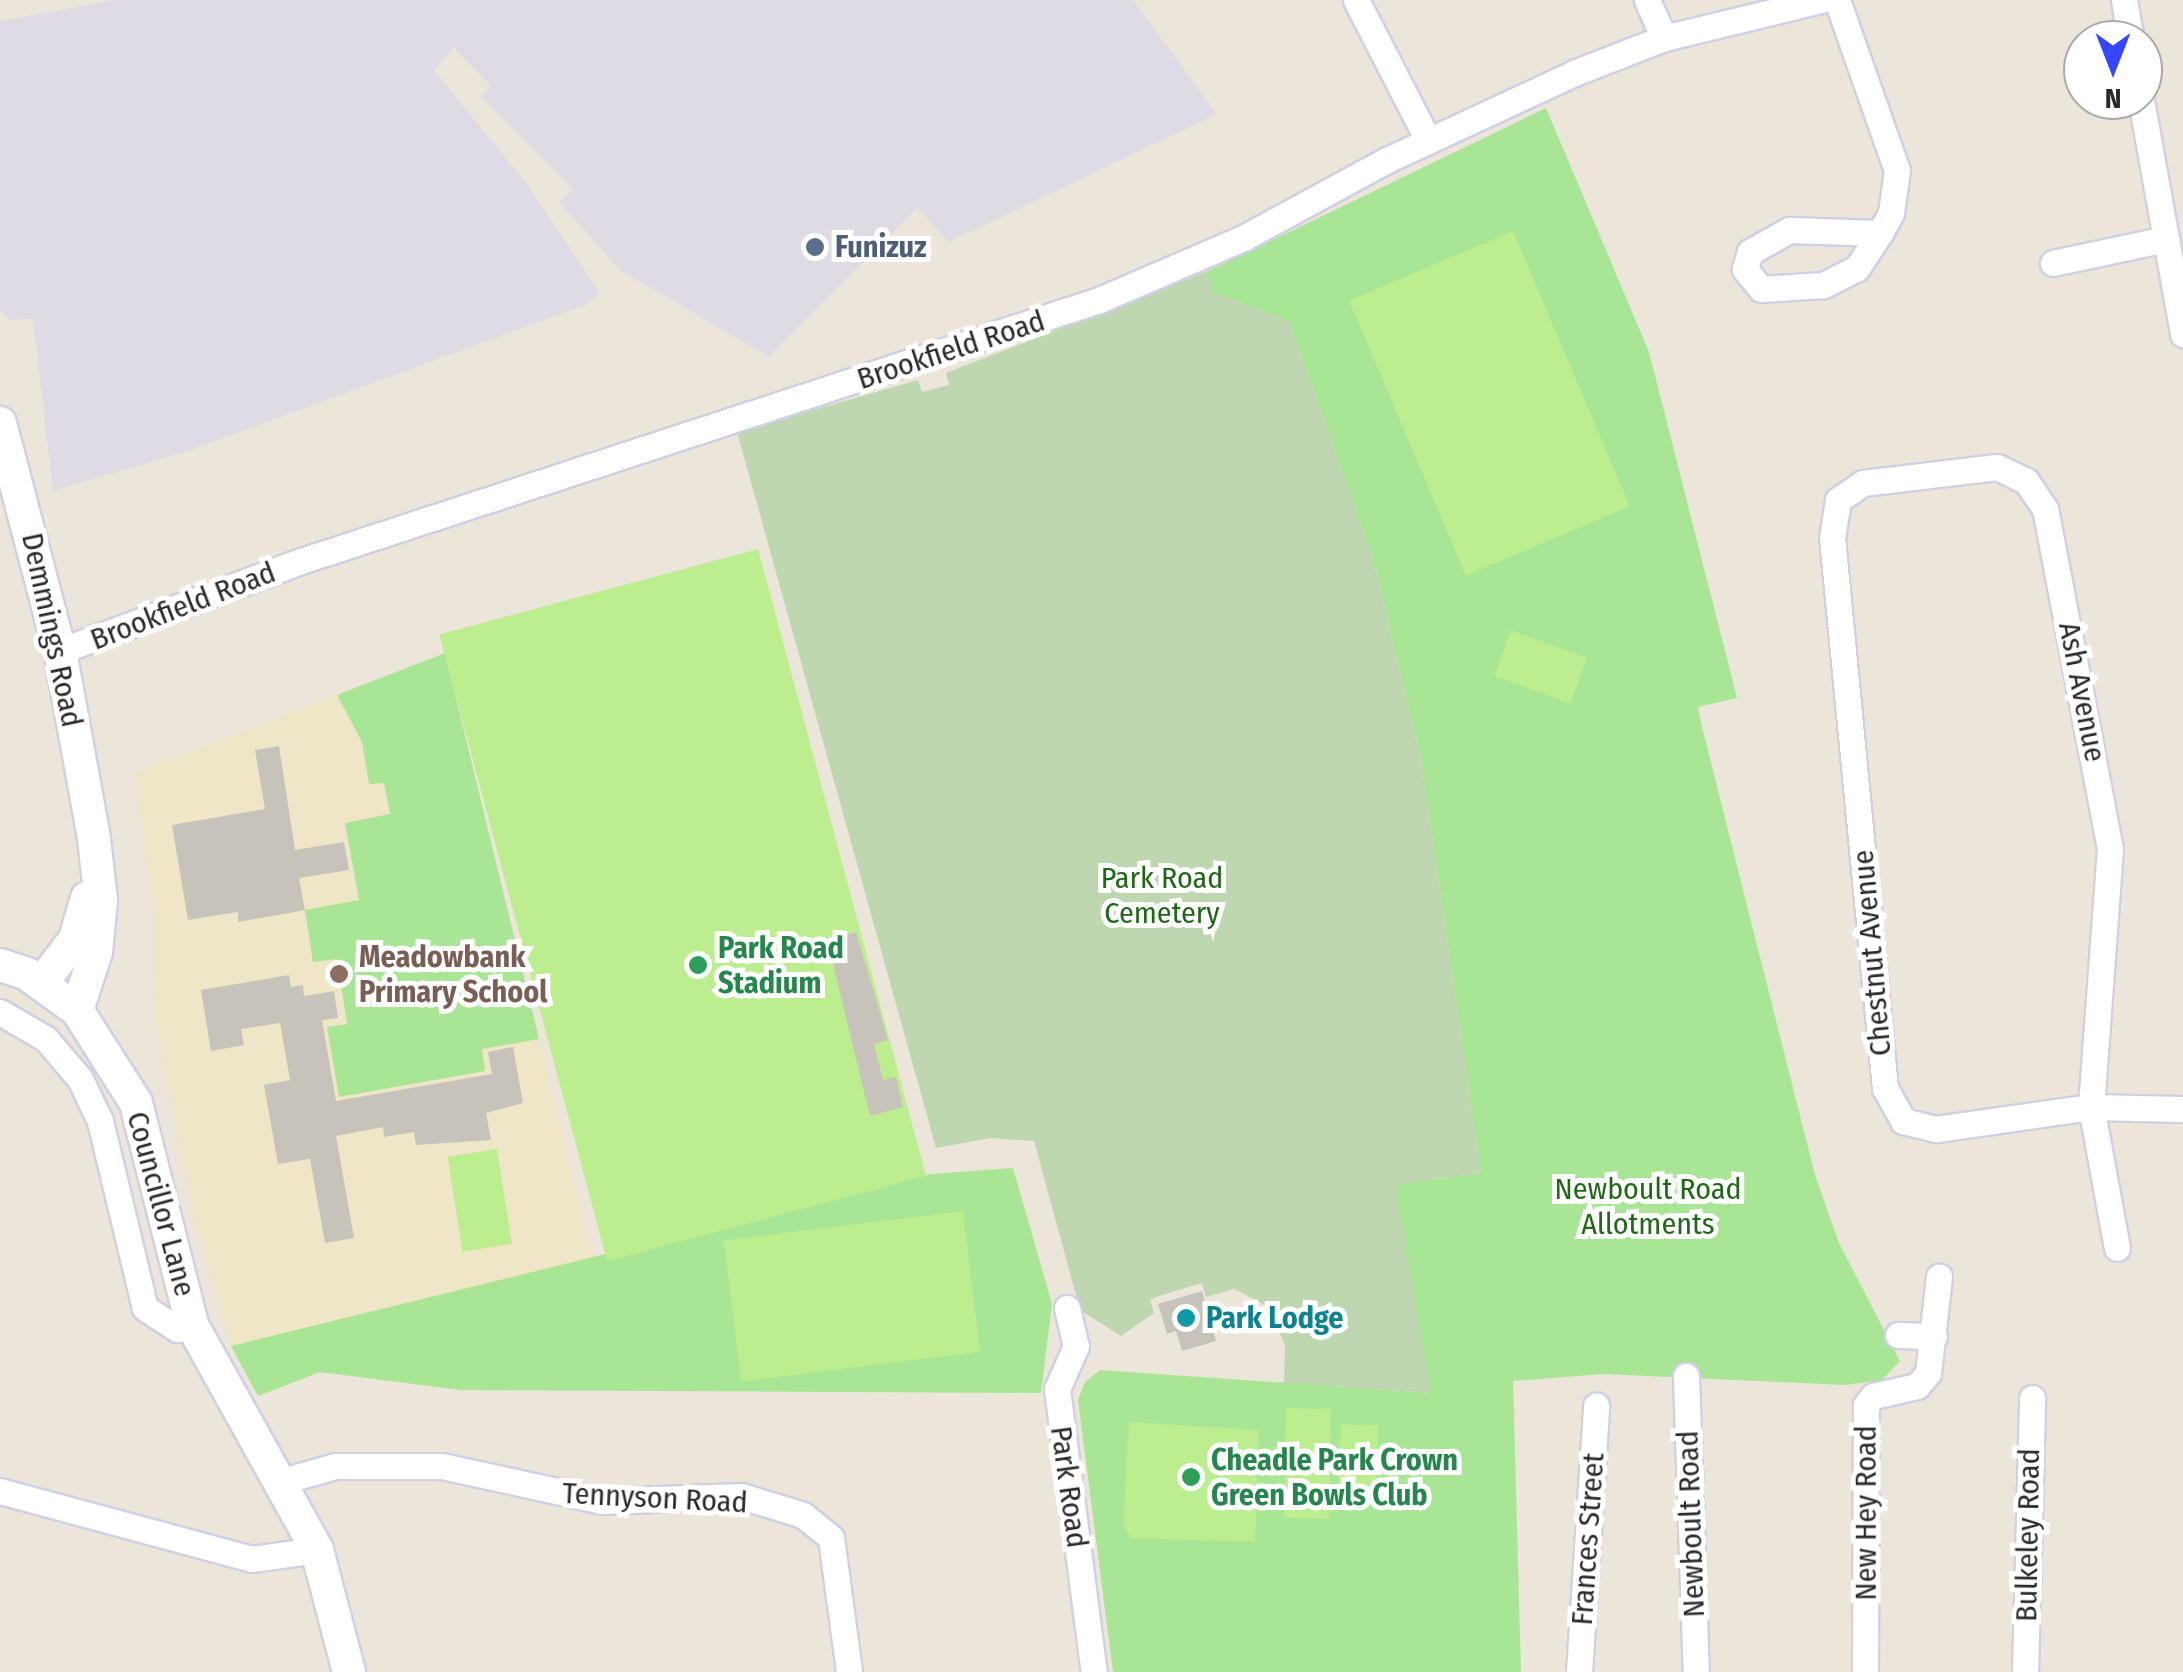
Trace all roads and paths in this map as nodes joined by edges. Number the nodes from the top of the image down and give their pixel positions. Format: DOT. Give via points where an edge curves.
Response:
graph roads {
  1 [pos="1356,0"];
  2 [pos="1647,0"];
  3 [pos="1821,0"];
  4 [pos="1836,0"];
  5 [pos="1664,38"];
  6 [pos="2145,120"];
  7 [pos="1428,140"];
  8 [pos="1880,233"];
  9 [pos="2166,239"];
  10 [pos="2053,263"];
  11 [pos="2183,334"];
  12 [pos="0,423"];
  13 [pos="1838,500"];
  14 [pos="60,652"];
  15 [pos="94,839"];
  16 [pos="0,965"];
  17 [pos="41,984"];
  18 [pos="77,1010"];
  19 [pos="0,1012"];
  20 [pos="2091,1107"];
  21 [pos="2183,1109"];
  22 [pos="2116,1248"];
  23 [pos="1939,1277"];
  24 [pos="1066,1308"];
  25 [pos="192,1325"];
  26 [pos="1898,1334"];
  27 [pos="1934,1336"];
  28 [pos="1686,1376"];
  29 [pos="2032,1398"];
  30 [pos="1596,1406"];
  31 [pos="279,1482"];
  32 [pos="0,1490"];
  33 [pos="317,1550"];
  34 [pos="349,1672"];
  35 [pos="849,1672"];
  36 [pos="1094,1672"];
  37 [pos="1580,1672"];
  38 [pos="1696,1672"];
  39 [pos="1865,1672"];
  40 [pos="2025,1672"];
  1 -- 7 [label="street"];
  2 -- 5 [label="street"];
  3 -- 5 [label="street, Brookfield Road"];
  4 -- 8 [label="street" via="1896,170 1891,214"];
  5 -- 7 [label="street, Brookfield Road"];
  6 -- 9 [label="street"];
  7 -- 14 [label="street, Brookfield Road" via="1246,237 1099,300 298,562"];
  8 -- 8 [label="street" via="1857,268 1823,285 1762,290 1745,269 1750,252 1790,230"];
  9 -- 10 [label="street"];
  9 -- 11 [label="street"];
  12 -- 14 [label="street, Demmings Road"];
  13 -- 20 [label="street, Chestnut Avenue" via="1832,537 1885,1088 1902,1120 1936,1129"];
  13 -- 20 [label="street, Ash Avenue" via="1864,483 1997,467 2026,480 2045,509 2110,850"];
  14 -- 15 [label="street, Demmings Road"];
  15 -- 17 [label="street, Demmings Road" via="75,939"];
  15 -- 18 [label="street, Demmings Road" via="96,952"];
  16 -- 17 [label="street, Councillor Lane"];
  17 -- 18 [label="street, Councillor Lane"];
  18 -- 25 [label="street, Councillor Lane" via="136,1103"];
  19 -- 25 [label="street, Councillor Lane" via="46,1039 80,1079 100,1120 145,1308 178,1329"];
  20 -- 21 [label="street, Chestnut Avenue"];
  20 -- 22 [label="street, Ash Avenue"];
  23 -- 27 [label="street, New Hey Road"];
  24 -- 36 [label="street, Park Road" via="1076,1346 1056,1390"];
  25 -- 31 [label="street, Councillor Lane"];
  26 -- 27 [label="street"];
  27 -- 39 [label="street, New Hey Road" via="1928,1372 1917,1386 1872,1396 1866,1406"];
  28 -- 38 [label="street, Newboult Road"];
  29 -- 40 [label="street, Bulkeley Road"];
  30 -- 37 [label="street, Frances Street"];
  31 -- 33 [label="street, Councillor Lane"];
  31 -- 35 [label="street, Tennyson Road" via="335,1466 442,1466 602,1501 741,1496 803,1515 831,1538"];
  32 -- 33 [label="street" via="252,1558"];
  33 -- 34 [label="street, Councillor Lane"];
}
